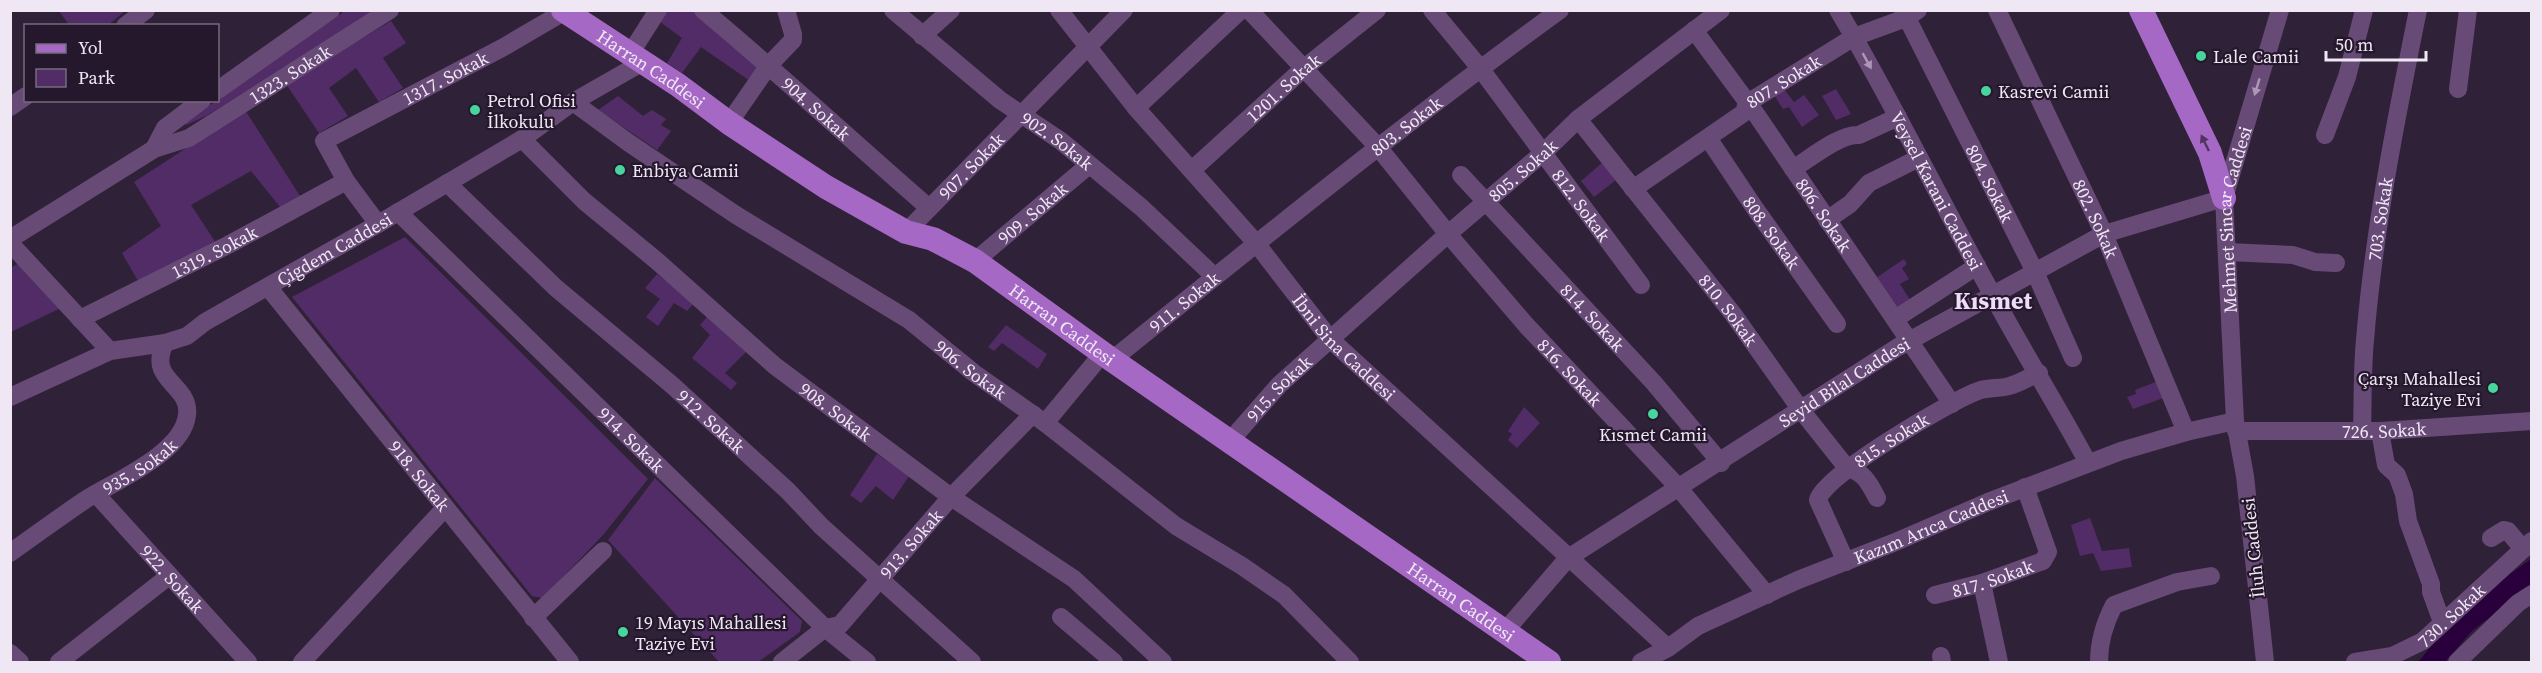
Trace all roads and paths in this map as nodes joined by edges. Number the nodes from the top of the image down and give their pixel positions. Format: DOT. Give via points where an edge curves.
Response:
graph roads {
  1 [pos="331,10"];
  2 [pos="390,10"];
  3 [pos="658,10"];
  4 [pos="703,10"];
  5 [pos="786,10"];
  6 [pos="893,10"];
  7 [pos="951,10"];
  8 [pos="1059,10"];
  9 [pos="1124,10"];
  10 [pos="1241,10"];
  11 [pos="1249,10"];
  12 [pos="1377,10"];
  13 [pos="1432,10"];
  14 [pos="1560,10"];
  15 [pos="1721,10"];
  16 [pos="1838,10"];
  17 [pos="1997,10"];
  18 [pos="2141,10"];
  19 [pos="2280,10"];
  20 [pos="2364,10"];
  21 [pos="2418,10"];
  22 [pos="2468,10"];
  23 [pos="565,11"];
  24 [pos="1909,13"];
  25 [pos="1694,30"];
  26 [pos="922,36"];
  27 [pos="1854,37"];
  28 [pos="1086,48"];
  29 [pos="636,58"];
  30 [pos="769,65"];
  31 [pos="1480,68"];
  32 [pos="1304,69"];
  33 [pos="219,89"];
  34 [pos="2458,89"];
  35 [pos="24,97"];
  36 [pos="199,102"];
  37 [pos="573,102"];
  38 [pos="1746,104"];
  39 [pos="10,107"];
  40 [pos="1136,108"];
  41 [pos="1021,113"];
  42 [pos="1898,117"];
  43 [pos="1578,119"];
  44 [pos="729,123"];
  45 [pos="2325,135"];
  46 [pos="1708,138"];
  47 [pos="522,139"];
  48 [pos="1378,147"];
  49 [pos="154,149"];
  50 [pos="1544,152"];
  51 [pos="1919,158"];
  52 [pos="1089,165"];
  53 [pos="1793,169"];
  54 [pos="1192,170"];
  55 [pos="1461,175"];
  56 [pos="346,181"];
  57 [pos="447,183"];
  58 [pos="1633,189"];
  59 [pos="2224,198"];
  60 [pos="1486,204"];
  61 [pos="928,207"];
  62 [pos="398,212"];
  63 [pos="1827,220"];
  64 [pos="378,224"];
  65 [pos="906,232"];
  66 [pos="1448,234"];
  67 [pos="2104,234"];
  68 [pos="10,241"];
  69 [pos="1256,243"];
  70 [pos="2228,252"];
  71 [pos="975,261"];
  72 [pos="2336,263"];
  73 [pos="1977,266"];
  74 [pos="2035,272"];
  75 [pos="1215,277"];
  76 [pos="1641,285"];
  77 [pos="268,287"];
  78 [pos="1991,294"];
  79 [pos="80,319"];
  80 [pos="1895,319"];
  81 [pos="1837,324"];
  82 [pos="1330,339"];
  83 [pos="1910,340"];
  84 [pos="165,343"];
  85 [pos="110,351"];
  86 [pos="1108,357"];
  87 [pos="2073,358"];
  88 [pos="2038,373"];
  89 [pos="10,397"];
  90 [pos="1952,404"];
  91 [pos="1801,410"];
  92 [pos="1039,419"];
  93 [pos="2532,421"];
  94 [pos="2236,429"];
  95 [pos="2371,431"];
  96 [pos="2186,432"];
  97 [pos="1230,441"];
  98 [pos="1721,463"];
  99 [pos="2088,463"];
  100 [pos="1847,468"];
  101 [pos="1678,487"];
  102 [pos="2025,487"];
  103 [pos="96,494"];
  104 [pos="951,497"];
  105 [pos="1877,498"];
  106 [pos="445,508"];
  107 [pos="2491,538"];
  108 [pos="2527,545"];
  109 [pos="603,551"];
  110 [pos="10,553"];
  111 [pos="1568,558"];
  112 [pos="1846,562"];
  113 [pos="169,576"];
  114 [pos="2211,576"];
  115 [pos="880,579"];
  116 [pos="1982,583"];
  117 [pos="2532,594"];
  118 [pos="1767,595"];
  119 [pos="1935,595"];
  120 [pos="1061,617"];
  121 [pos="533,618"];
  122 [pos="2442,622"];
  123 [pos="825,628"];
  124 [pos="1505,631"];
  125 [pos="1668,648"];
  126 [pos="10,653"];
  127 [pos="1548,662"];
  128 [pos="20,663"];
  129 [pos="59,663"];
  130 [pos="248,663"];
  131 [pos="302,663"];
  132 [pos="570,663"];
  133 [pos="782,663"];
  134 [pos="867,663"];
  135 [pos="972,663"];
  136 [pos="1114,663"];
  137 [pos="1163,663"];
  138 [pos="1350,663"];
  139 [pos="1641,663"];
  140 [pos="2000,663"];
  141 [pos="2099,663"];
  142 [pos="2265,663"];
  143 [pos="2355,663"];
  144 [pos="2457,663"];
  1 -- 33 [label="street, 1323. Sokak"];
  2 -- 49 [label="street, 1323. Sokak" via="189,138"];
  3 -- 29 [label="street"];
  4 -- 30 [label="street, 904. Sokak"];
  5 -- 30 [label="street" via="793,40"];
  6 -- 26 [label="street, 902. Sokak"];
  7 -- 26 [label="street"];
  8 -- 28 [label="street, İbni Sina Caddesi"];
  9 -- 28 [label="street, 907. Sokak"];
  10 -- 40 [label="street"];
  11 -- 32 [label="street, 816. Sokak"];
  12 -- 32 [label="street, 1201. Sokak"];
  13 -- 31 [label="street, 812. Sokak"];
  14 -- 31 [label="street, 803. Sokak"];
  15 -- 25 [label="street, 805. Sokak"];
  16 -- 27 [label="street, Veysel Karani Caddesi"];
  17 -- 67 [label="street, 802. Sokak"];
  59 -- 18 [label="main road, one-way" via="2210,153"];
  19 -- 59 [label="street, Mehmet Sincar Caddesi, one-way"];
  20 -- 45 [label="street" via="2347,77"];
  21 -- 95 [label="street, 703. Sokak" via="2394,127 2364,342"];
  22 -- 34 [label="street"];
  23 -- 29 [label="main road, Harran Caddesi"];
  23 -- 56 [label="street, 1317. Sokak" via="324,141"];
  24 -- 27 [label="street, 807. Sokak"];
  24 -- 74 [label="street, 804. Sokak"];
  25 -- 38 [label="street, 806. Sokak"];
  25 -- 43 [label="street, 805. Sokak"];
  26 -- 41 [label="street, 902. Sokak"];
  27 -- 38 [label="street, 807. Sokak"];
  27 -- 42 [label="street, Veysel Karani Caddesi, one-way"];
  28 -- 40 [label="street, İbni Sina Caddesi"];
  28 -- 41 [label="street, 907. Sokak"];
  29 -- 37 [label="street, Çigdem Caddesi"];
  29 -- 44 [label="main road, Harran Caddesi"];
  30 -- 44 [label="street"];
  30 -- 61 [label="street, 904. Sokak"];
  31 -- 48 [label="street, 803. Sokak"];
  31 -- 50 [label="street, 812. Sokak"];
  32 -- 48 [label="street, 816. Sokak"];
  32 -- 54 [label="street, 1201. Sokak"];
  35 -- 39 [label="street"];
  36 -- 49 [label="street, 1323. Sokak" via="165,128"];
  37 -- 47 [label="street, Çigdem Caddesi"];
  37 -- 92 [label="street, 906. Sokak" via="735,215 909,320"];
  38 -- 46 [label="street, 807. Sokak" via="1745,112"];
  38 -- 53 [label="street, 806. Sokak"];
  40 -- 54 [label="street, İbni Sina Caddesi"];
  41 -- 52 [label="street, 902. Sokak"];
  41 -- 61 [label="street, 907. Sokak"];
  42 -- 51 [label="street, Veysel Karani Caddesi"];
  42 -- 53 [label="street" via="1839,140"];
  43 -- 50 [label="street, 805. Sokak"];
  43 -- 58 [label="street, 810. Sokak"];
  44 -- 65 [label="main road, Harran Caddesi" via="826,187"];
  46 -- 58 [label="street, 807. Sokak"];
  46 -- 81 [label="street, 808. Sokak"];
  47 -- 57 [label="street, Çigdem Caddesi"];
  47 -- 104 [label="street, 908. Sokak" via="584,201 775,366"];
  48 -- 66 [label="street, 816. Sokak"];
  48 -- 69 [label="street, 803. Sokak"];
  49 -- 68 [label="street, 1323. Sokak"];
  50 -- 60 [label="street, 805. Sokak"];
  50 -- 76 [label="street, 812. Sokak"];
  51 -- 63 [label="street" via="1869,183 1850,204"];
  51 -- 73 [label="street, Veysel Karani Caddesi"];
  52 -- 71 [label="street, 909. Sokak"];
  52 -- 75 [label="street, 902. Sokak" via="1142,208"];
  53 -- 63 [label="street, 806. Sokak"];
  54 -- 69 [label="street, İbni Sina Caddesi"];
  55 -- 60 [label="street, 814. Sokak"];
  56 -- 64 [label="street"];
  56 -- 79 [label="street, 1319. Sokak"];
  57 -- 62 [label="street, Çigdem Caddesi"];
  57 -- 115 [label="street, 912. Sokak" via="556,288 689,400"];
  58 -- 91 [label="street, 810. Sokak" via="1733,314"];
  59 -- 67 [label="street, Seyid Bilal Caddesi"];
  59 -- 70 [label="street, Mehmet Sincar Caddesi"];
  60 -- 66 [label="street, 805. Sokak"];
  60 -- 98 [label="street, 814. Sokak" via="1654,383"];
  61 -- 65 [label="street, 907. Sokak"];
  62 -- 64 [label="street, Çigdem Caddesi"];
  62 -- 123 [label="street, 914. Sokak"];
  63 -- 80 [label="street, 806. Sokak"];
  64 -- 77 [label="street, Çigdem Caddesi"];
  65 -- 71 [label="main road, Harran Caddesi" via="933,239"];
  66 -- 82 [label="street, 805. Sokak"];
  66 -- 101 [label="street, 816. Sokak" via="1526,325"];
  67 -- 74 [label="street, Seyid Bilal Caddesi"];
  67 -- 96 [label="street, 802. Sokak"];
  68 -- 79 [label="street"];
  69 -- 75 [label="street, 911. Sokak"];
  69 -- 82 [label="street, İbni Sina Caddesi"];
  70 -- 72 [label="street" via="2293,255 2314,262"];
  70 -- 94 [label="street, Mehmet Sincar Caddesi"];
  71 -- 86 [label="main road, Harran Caddesi"];
  73 -- 78 [label="street, Veysel Karani Caddesi"];
  73 -- 80 [label="street"];
  74 -- 78 [label="street, Seyid Bilal Caddesi"];
  74 -- 87 [label="street, 804. Sokak"];
  75 -- 86 [label="street, 911. Sokak"];
  77 -- 84 [label="street, Çigdem Caddesi" via="187,336"];
  77 -- 106 [label="street, 918. Sokak"];
  78 -- 83 [label="street, Seyid Bilal Caddesi"];
  78 -- 88 [label="street, Veysel Karani Caddesi"];
  79 -- 85 [label="street"];
  80 -- 83 [label="street, 806. Sokak"];
  82 -- 97 [label="street, 915. Sokak" via="1279,385"];
  82 -- 111 [label="street, İbni Sina Caddesi"];
  83 -- 90 [label="street, 806. Sokak"];
  83 -- 91 [label="street, Seyid Bilal Caddesi"];
  84 -- 85 [label="street, Çigdem Caddesi"];
  84 -- 103 [label="street, 935. Sokak" via="160,365 181,392 188,412 184,429 140,468"];
  85 -- 89 [label="street, Çigdem Caddesi"];
  86 -- 92 [label="street, 913. Sokak"];
  86 -- 97 [label="main road, Harran Caddesi"];
  88 -- 90 [label="street, 815. Sokak" via="2008,387 1977,391"];
  88 -- 99 [label="street, Veysel Karani Caddesi"];
  90 -- 100 [label="street, 815. Sokak"];
  91 -- 98 [label="street, Seyid Bilal Caddesi"];
  91 -- 100 [label="street, 810. Sokak"];
  92 -- 104 [label="street, 913. Sokak"];
  92 -- 138 [label="street, 906. Sokak" via="1176,526 1284,595"];
  93 -- 95 [label="street, 726. Sokak"];
  94 -- 95 [label="street, 726. Sokak"];
  94 -- 96 [label="street, Kazım Arıca Caddesi"];
  94 -- 142 [label="street, İluh Caddesi" via="2245,476"];
  95 -- 122 [label="street, 703. Sokak" via="2386,465 2397,475"];
  96 -- 99 [label="street, Kazım Arıca Caddesi"];
  97 -- 124 [label="main road, Harran Caddesi"];
  98 -- 101 [label="street, Seyid Bilal Caddesi"];
  99 -- 102 [label="street, Kazım Arıca Caddesi"];
  100 -- 105 [label="street, 810. Sokak" via="1867,479"];
  100 -- 112 [label="street, 815. Sokak" via="1818,500"];
  101 -- 111 [label="street, Seyid Bilal Caddesi"];
  101 -- 118 [label="street, 816. Sokak"];
  102 -- 112 [label="street, Kazım Arıca Caddesi"];
  102 -- 116 [label="street, 817. Sokak" via="2048,552 2043,561"];
  103 -- 110 [label="street, 935. Sokak"];
  103 -- 113 [label="street, 922. Sokak"];
  104 -- 115 [label="street, 913. Sokak"];
  104 -- 137 [label="street, 908. Sokak" via="1074,579"];
  106 -- 121 [label="street, 918. Sokak"];
  106 -- 131 [label="street"];
  107 -- 108 [label="street" via="2504,530"];
  108 -- 122 [label="street, 730. Sokak"];
  109 -- 121 [label="street"];
  111 -- 124 [label="street, Seyid Bilal Caddesi"];
  111 -- 125 [label="street, İbni Sina Caddesi"];
  112 -- 118 [label="street, Kazım Arıca Caddesi"];
  113 -- 129 [label="street"];
  113 -- 130 [label="street, 922. Sokak"];
  114 -- 141 [label="street" via="2177,582 2114,605 2099,645"];
  115 -- 123 [label="street, 913. Sokak" via="840,625"];
  115 -- 135 [label="street, 912. Sokak"];
  116 -- 119 [label="street, 817. Sokak"];
  116 -- 140 [label="street"];
  117 -- 144 [label="street"];
  118 -- 125 [label="street, Kazım Arıca Caddesi" via="1698,626"];
  120 -- 136 [label="street"];
  121 -- 132 [label="street, 918. Sokak"];
  122 -- 143 [label="street, 730. Sokak" via="2423,642 2392,656"];
  123 -- 133 [label="street, 913. Sokak"];
  123 -- 134 [label="street, 914. Sokak"];
  124 -- 127 [label="main road, Harran Caddesi"];
  125 -- 139 [label="street, Kazım Arıca Caddesi"];
  126 -- 128 [label="street"];
}
